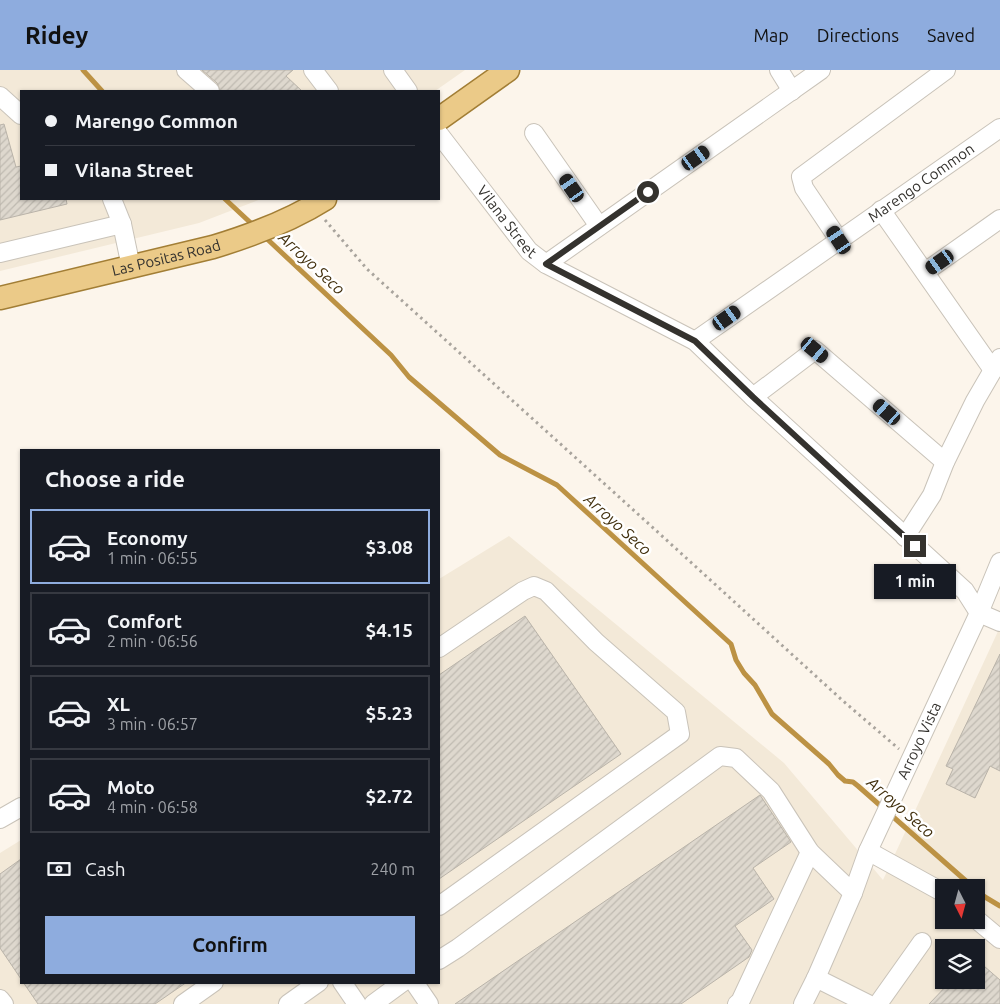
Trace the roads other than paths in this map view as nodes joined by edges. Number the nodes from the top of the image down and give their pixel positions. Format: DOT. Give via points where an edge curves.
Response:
graph roads {
  1 [pos="186,70"];
  2 [pos="313,70"];
  3 [pos="393,70"];
  4 [pos="508,70"];
  5 [pos="779,70"];
  6 [pos="822,70"];
  7 [pos="946,70"];
  8 [pos="209,90"];
  9 [pos="328,90"];
  10 [pos="407,90"];
  11 [pos="792,91"];
  12 [pos="0,96"];
  13 [pos="20,114"];
  14 [pos="440,118"];
  15 [pos="1000,128"];
  16 [pos="534,132"];
  17 [pos="440,135"];
  18 [pos="112,200"];
  19 [pos="319,203"];
  20 [pos="881,210"];
  21 [pos="1000,219"];
  22 [pos="122,224"];
  23 [pos="599,226"];
  24 [pos="839,240"];
  25 [pos="0,253"];
  26 [pos="546,264"];
  27 [pos="131,267"];
  28 [pos="925,272"];
  29 [pos="0,298"];
  30 [pos="695,341"];
  31 [pos="996,364"];
  32 [pos="753,397"];
  33 [pos="945,462"];
  34 [pos="905,538"];
  35 [pos="1000,562"];
  36 [pos="979,613"];
  37 [pos="1000,622"];
  38 [pos="440,647"];
  39 [pos="20,808"];
  40 [pos="0,819"];
  41 [pos="868,851"];
  42 [pos="810,852"];
  43 [pos="935,888"];
  44 [pos="853,893"];
  45 [pos="440,905"];
  46 [pos="985,926"];
  47 [pos="1000,938"];
  48 [pos="922,942"];
  49 [pos="440,959"];
  50 [pos="816,978"];
  51 [pos="211,984"];
  52 [pos="316,984"];
  53 [pos="343,984"];
  54 [pos="400,984"];
  55 [pos="415,984"];
  56 [pos="0,999"];
  57 [pos="4,1004"];
  58 [pos="183,1004"];
  59 [pos="288,1004"];
  60 [pos="357,1004"];
  61 [pos="373,1004"];
  62 [pos="429,1004"];
  63 [pos="737,1004"];
  64 [pos="803,1004"];
  65 [pos="868,1004"];
  66 [pos="878,1004"];
  1 -- 8 [label="street"];
  2 -- 9 [label="street"];
  3 -- 10 [label="street"];
  4 -- 14 [label="main road"];
  5 -- 11 [label="street"];
  6 -- 11 [label="street"];
  7 -- 24 [label="street" via="801,176 804,188"];
  11 -- 23 [label="street"];
  12 -- 13 [label="street"];
  15 -- 20 [label="street, Marengo Common"];
  16 -- 23 [label="street"];
  17 -- 26 [label="street, Vilana Street" via="529,251"];
  18 -- 22 [label="street"];
  19 -- 27 [label="main road, Las Positas Road" via="285,222 247,236"];
  20 -- 24 [label="street, Marengo Common"];
  20 -- 28 [label="street"];
  21 -- 28 [label="street"];
  22 -- 25 [label="street"];
  22 -- 27 [label="street"];
  23 -- 26 [label="street"];
  24 -- 30 [label="street, Marengo Common"];
  26 -- 30 [label="street, Vilana Street"];
  27 -- 29 [label="main road, Las Positas Road"];
  28 -- 31 [label="street"];
  30 -- 32 [label="street, Vilana Street"];
  31 -- 33 [label="street"];
  32 -- 33 [label="street" via="815,350"];
  32 -- 34 [label="street, Vilana Street"];
  33 -- 34 [label="street" via="932,494"];
  34 -- 36 [label="street, Vilana Street" via="965,591"];
  35 -- 36 [label="street, Arroyo Vista"];
  36 -- 37 [label="street"];
  36 -- 41 [label="street, Arroyo Vista"];
  38 -- 45 [label="street" via="534,586 546,591 596,642 676,712 680,734"];
  39 -- 40 [label="street"];
  41 -- 43 [label="street"];
  41 -- 44 [label="street, Arroyo Vista"];
  42 -- 44 [label="street"];
  42 -- 49 [label="street" via="771,791 736,758 720,756"];
  42 -- 63 [label="street"];
  44 -- 50 [label="street, Arroyo Vista"];
  46 -- 47 [label="street"];
  48 -- 66 [label="street"];
  50 -- 64 [label="street, Arroyo Vista"];
  50 -- 65 [label="street"];
  51 -- 58 [label="street"];
  52 -- 59 [label="street"];
  53 -- 60 [label="street"];
  54 -- 61 [label="street"];
  55 -- 62 [label="street"];
  56 -- 57 [label="street"];
}
